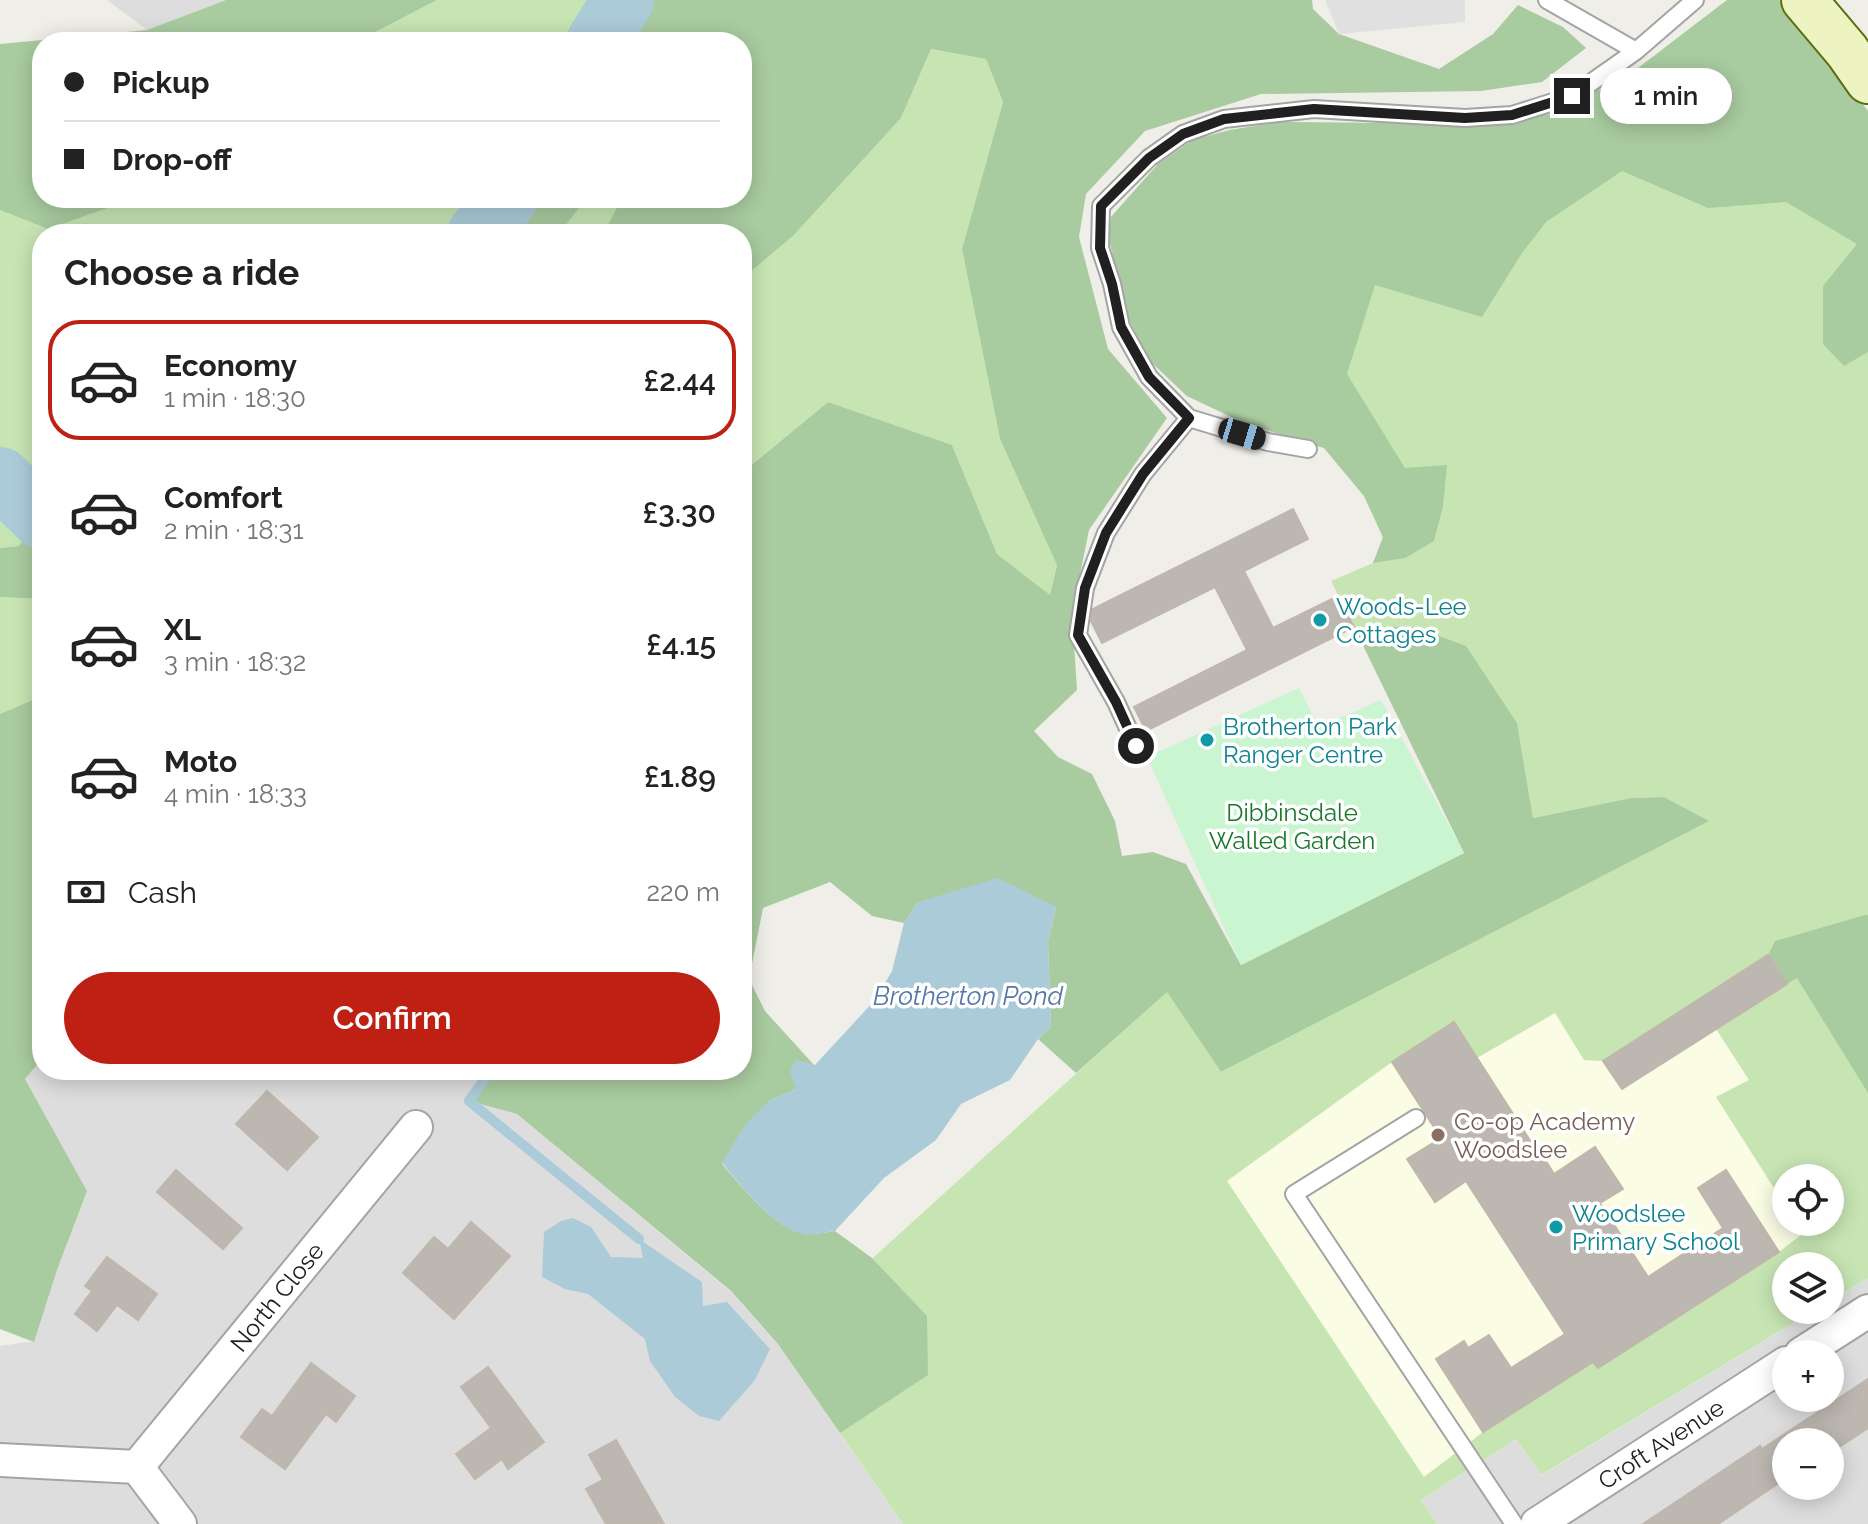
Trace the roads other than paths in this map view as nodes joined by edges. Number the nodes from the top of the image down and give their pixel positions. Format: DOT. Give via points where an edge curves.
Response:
graph roads {
  1 [pos="1547,0"];
  2 [pos="1695,0"];
  3 [pos="1804,0"];
  4 [pos="1636,51"];
  5 [pos="1868,81"];
  6 [pos="1189,418"];
  7 [pos="1308,449"];
  8 [pos="1136,746"];
  9 [pos="1416,1118"];
  10 [pos="416,1127"];
  11 [pos="1868,1311"];
  12 [pos="1823,1340"];
  13 [pos="1772,1372"];
  14 [pos="0,1460"];
  15 [pos="137,1467"];
  16 [pos="180,1524"];
  17 [pos="1514,1524"];
  18 [pos="1537,1524"];
  1 -- 4 [label="lane"];
  2 -- 4 [label="lane"];
  3 -- 5 [label="main road"];
  4 -- 6 [label="lane" via="1572,96 1512,115 1465,118 1314,109 1224,119 1183,134 1149,158 1101,206 1100,248 1121,327 1149,377"];
  6 -- 7 [label="lane"];
  6 -- 8 [label="lane" via="1143,474 1106,533 1085,588 1078,635"];
  9 -- 17 [label="lane" via="1294,1194"];
  10 -- 15 [label="street, North Close"];
  11 -- 12 [label="street"];
  13 -- 18 [label="street, Croft Avenue"];
  14 -- 15 [label="street"];
  15 -- 16 [label="street"];
}
